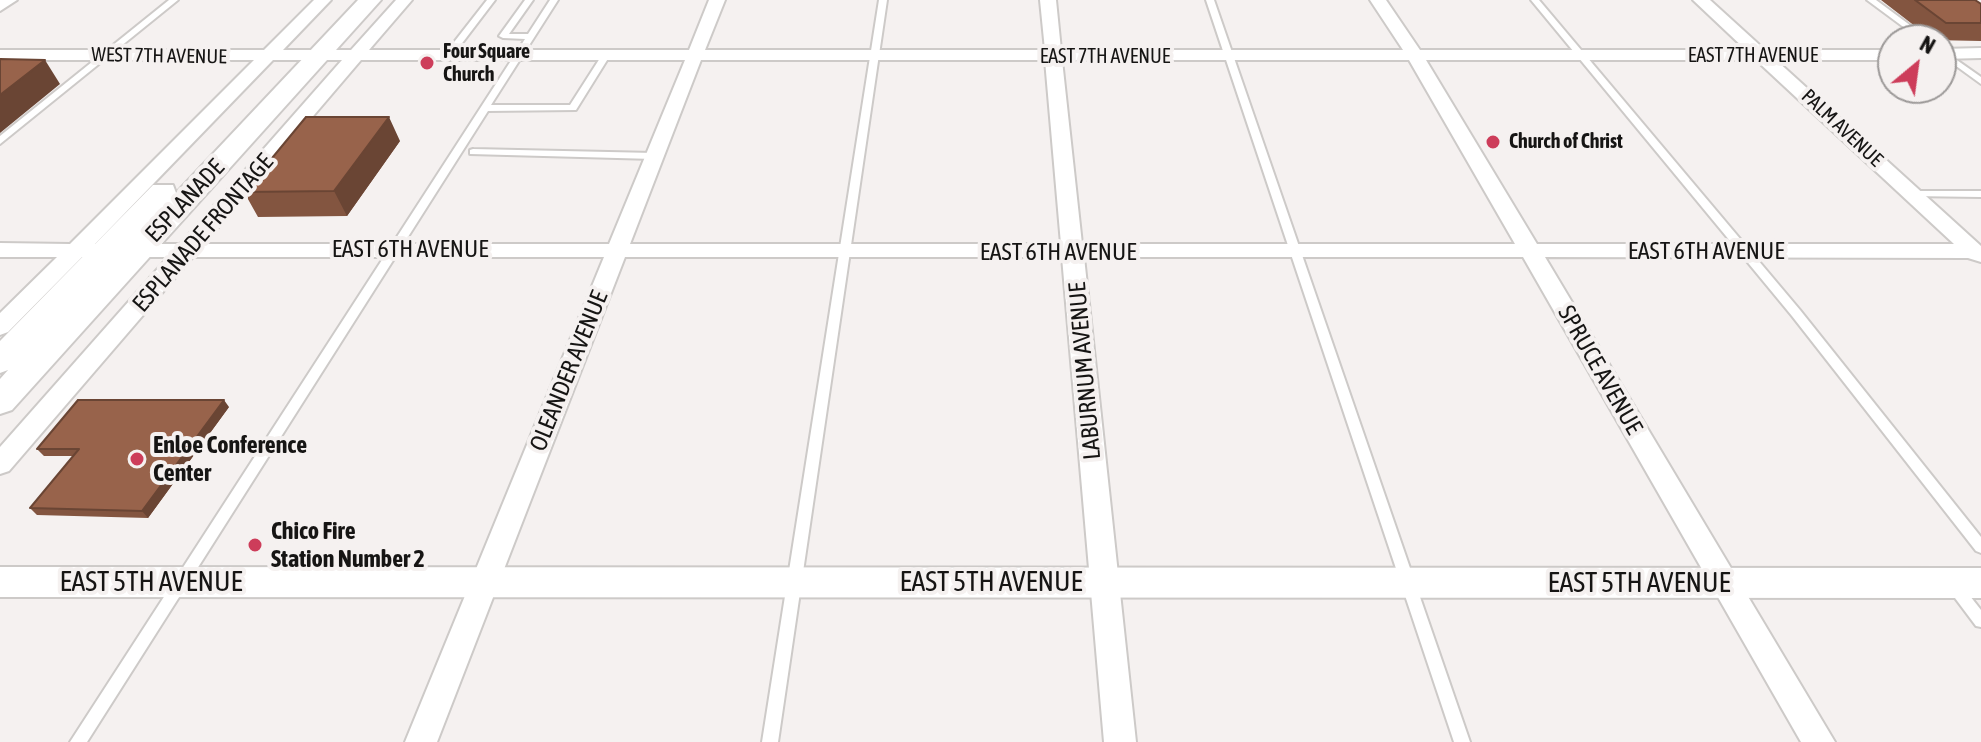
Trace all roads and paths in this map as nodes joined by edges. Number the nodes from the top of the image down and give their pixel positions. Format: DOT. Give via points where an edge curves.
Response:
graph roads {
  1 [pos="9,0"];
  2 [pos="174,0"];
  3 [pos="323,0"];
  4 [pos="347,0"];
  5 [pos="370,0"];
  6 [pos="404,0"];
  7 [pos="491,0"];
  8 [pos="529,0"];
  9 [pos="554,0"];
  10 [pos="717,0"];
  11 [pos="883,0"];
  12 [pos="1048,0"];
  13 [pos="1210,0"];
  14 [pos="1378,0"];
  15 [pos="1535,0"];
  16 [pos="1701,0"];
  17 [pos="1871,0"];
  18 [pos="0,6"];
  19 [pos="1904,24"];
  20 [pos="531,37"];
  21 [pos="1957,53"];
  22 [pos="1981,53"];
  23 [pos="0,55"];
  24 [pos="1877,55"];
  25 [pos="106,56"];
  26 [pos="292,57"];
  27 [pos="355,57"];
  28 [pos="447,57"];
  29 [pos="518,57"];
  30 [pos="605,57"];
  31 [pos="694,57"];
  32 [pos="874,57"];
  33 [pos="1055,57"];
  34 [pos="1228,57"];
  35 [pos="1416,57"];
  36 [pos="1581,57"];
  37 [pos="1764,57"];
  38 [pos="1957,64"];
  39 [pos="1979,79"];
  40 [pos="485,108"];
  41 [pos="0,141"];
  42 [pos="473,152"];
  43 [pos="654,156"];
  44 [pos="1913,194"];
  45 [pos="1981,194"];
  46 [pos="107,249"];
  47 [pos="141,249"];
  48 [pos="190,249"];
  49 [pos="395,249"];
  50 [pos="0,250"];
  51 [pos="76,250"];
  52 [pos="617,250"];
  53 [pos="843,251"];
  54 [pos="1744,251"];
  55 [pos="1074,252"];
  56 [pos="1293,252"];
  57 [pos="1531,252"];
  58 [pos="1978,254"];
  59 [pos="0,327"];
  60 [pos="0,361"];
  61 [pos="0,401"];
  62 [pos="0,464"];
  63 [pos="1981,547"];
  64 [pos="0,582"];
  65 [pos="180,582"];
  66 [pos="484,582"];
  67 [pos="796,582"];
  68 [pos="1105,582"];
  69 [pos="1409,583"];
  70 [pos="1726,583"];
  71 [pos="1966,583"];
  72 [pos="1981,621"];
  73 [pos="78,742"];
  74 [pos="421,742"];
  75 [pos="770,742"];
  76 [pos="1120,742"];
  77 [pos="1462,742"];
  78 [pos="1819,742"];
  1 -- 18 [label="street"];
  2 -- 25 [label="lane"];
  3 -- 26 [label="street"];
  4 -- 26 [label="main road, ESPLANADE"];
  5 -- 26 [label="main road, ESPLANADE"];
  6 -- 27 [label="street, ESPLANADE FRONTAGE"];
  7 -- 28 [label="lane"];
  8 -- 20 [label="lane" via="503,36"];
  9 -- 20 [label="lane"];
  10 -- 31 [label="street, OLEANDER AVENUE"];
  11 -- 32 [label="lane"];
  12 -- 33 [label="street, LABURNUM AVENUE"];
  13 -- 34 [label="lane"];
  14 -- 35 [label="street, SPRUCE AVENUE"];
  15 -- 36 [label="lane"];
  16 -- 37 [label="street, PALM AVENUE"];
  17 -- 19 [label="lane"];
  20 -- 29 [label="lane"];
  21 -- 22 [label="street"];
  23 -- 25 [label="street, WEST 7TH AVENUE"];
  24 -- 37 [label="street, EAST 7TH AVENUE"];
  25 -- 26 [label="street, WEST 7TH AVENUE"];
  25 -- 41 [label="lane"];
  26 -- 27 [label="street, EAST 7TH AVENUE"];
  26 -- 46 [label="main road, ESPLANADE"];
  26 -- 47 [label="main road, ESPLANADE"];
  26 -- 51 [label="street"];
  27 -- 28 [label="street, EAST 7TH AVENUE"];
  27 -- 48 [label="street, ESPLANADE FRONTAGE"];
  28 -- 29 [label="street, EAST 7TH AVENUE"];
  29 -- 30 [label="street, EAST 7TH AVENUE"];
  29 -- 40 [label="lane"];
  30 -- 31 [label="street, EAST 7TH AVENUE"];
  30 -- 40 [label="lane" via="573,108"];
  31 -- 32 [label="street, EAST 7TH AVENUE"];
  31 -- 43 [label="street, OLEANDER AVENUE"];
  32 -- 33 [label="street, EAST 7TH AVENUE"];
  32 -- 53 [label="lane"];
  33 -- 34 [label="street, EAST 7TH AVENUE"];
  33 -- 55 [label="street, LABURNUM AVENUE"];
  34 -- 35 [label="street, EAST 7TH AVENUE"];
  34 -- 56 [label="lane"];
  35 -- 36 [label="street, EAST 7TH AVENUE"];
  35 -- 57 [label="street, SPRUCE AVENUE"];
  36 -- 37 [label="street, EAST 7TH AVENUE"];
  36 -- 54 [label="lane"];
  37 -- 44 [label="street, PALM AVENUE"];
  38 -- 39 [label="lane"];
  40 -- 49 [label="lane"];
  42 -- 43 [label="lane"];
  43 -- 52 [label="street, OLEANDER AVENUE"];
  44 -- 45 [label="lane"];
  44 -- 58 [label="street, PALM AVENUE"];
  46 -- 47 [label="street, EAST 6TH AVENUE"];
  46 -- 51 [label="street, EAST 6TH AVENUE"];
  46 -- 60 [label="main road, ESPLANADE"];
  47 -- 48 [label="street, EAST 6TH AVENUE"];
  47 -- 61 [label="main road, ESPLANADE"];
  48 -- 49 [label="street, EAST 6TH AVENUE"];
  48 -- 62 [label="street, ESPLANADE FRONTAGE"];
  49 -- 52 [label="street, EAST 6TH AVENUE"];
  49 -- 65 [label="lane"];
  50 -- 51 [label="street, EAST 6TH AVENUE"];
  51 -- 59 [label="street"];
  52 -- 53 [label="street, EAST 6TH AVENUE"];
  52 -- 66 [label="street, OLEANDER AVENUE"];
  53 -- 55 [label="street, EAST 6TH AVENUE"];
  53 -- 67 [label="lane"];
  54 -- 57 [label="street, EAST 6TH AVENUE"];
  54 -- 58 [label="street, EAST 6TH AVENUE"];
  54 -- 63 [label="lane"];
  55 -- 56 [label="street, EAST 6TH AVENUE"];
  55 -- 68 [label="street, LABURNUM AVENUE"];
  56 -- 57 [label="street, EAST 6TH AVENUE"];
  56 -- 69 [label="lane"];
  57 -- 70 [label="street, SPRUCE AVENUE"];
  64 -- 65 [label="street, EAST 5TH AVENUE"];
  65 -- 66 [label="street, EAST 5TH AVENUE"];
  65 -- 73 [label="lane"];
  66 -- 67 [label="street, EAST 5TH AVENUE"];
  66 -- 74 [label="street, OLEANDER AVENUE"];
  67 -- 68 [label="street, EAST 5TH AVENUE"];
  67 -- 75 [label="lane"];
  68 -- 69 [label="street, EAST 5TH AVENUE"];
  68 -- 76 [label="street, LABURNUM AVENUE"];
  69 -- 70 [label="street, EAST 5TH AVENUE"];
  69 -- 77 [label="lane"];
  70 -- 71 [label="street, EAST 5TH AVENUE"];
  70 -- 78 [label="street, SPRUCE AVENUE"];
  71 -- 72 [label="lane"];
}
